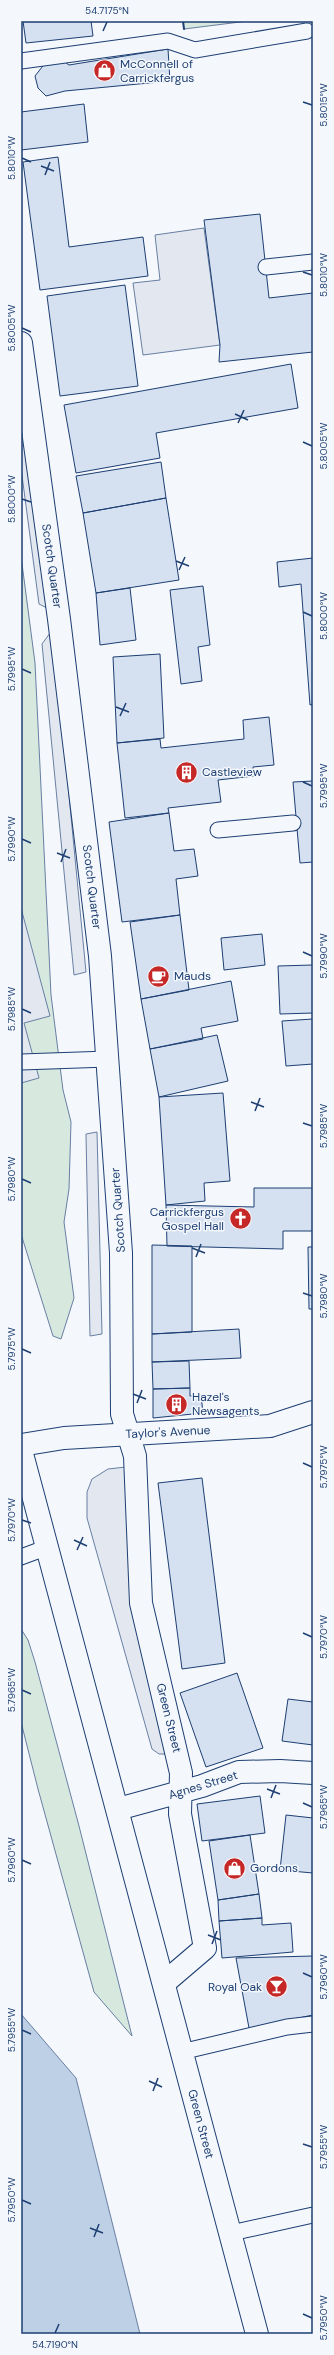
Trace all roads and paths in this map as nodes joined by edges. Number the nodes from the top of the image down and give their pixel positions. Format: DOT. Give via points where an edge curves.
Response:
graph roads {
  1 [pos="307,31"];
  2 [pos="21,61"];
  3 [pos="313,262"];
  4 [pos="266,267"];
  5 [pos="21,343"];
  6 [pos="293,823"];
  7 [pos="218,830"];
  8 [pos="108,1059"];
  9 [pos="21,1062"];
  10 [pos="313,1414"];
  11 [pos="128,1434"];
  12 [pos="21,1445"];
  13 [pos="21,1450"];
  14 [pos="48,1547"];
  15 [pos="21,1557"];
  16 [pos="313,1773"];
  17 [pos="181,1792"];
  18 [pos="118,1809"];
  19 [pos="164,1983"];
  20 [pos="313,2024"];
  21 [pos="181,2052"];
  22 [pos="313,2215"];
  23 [pos="231,2233"];
  24 [pos="257,2334"];
  1 -- 2 [label="lane" via="196,50 168,41"];
  3 -- 4 [label="lane"];
  5 -- 8 [label="street, Scotch Quarter" via="59,619 100,956"];
  6 -- 7 [label="lane"];
  8 -- 9 [label="lane"];
  8 -- 11 [label="street, Scotch Quarter" via="121,1253 122,1414"];
  10 -- 11 [label="street, Taylor's Avenue" via="270,1426"];
  11 -- 12 [label="street, Taylor's Avenue" via="64,1438"];
  11 -- 17 [label="street, Green Street" via="135,1456 141,1603 178,1754"];
  13 -- 14 [label="street, Green Street"];
  14 -- 15 [label="lane"];
  14 -- 18 [label="street, Green Street"];
  16 -- 17 [label="street, Agnes Street" via="280,1770 239,1772"];
  17 -- 18 [label="street, Agnes Street"];
  17 -- 19 [label="street, Green Street" via="180,1814 205,1948"];
  18 -- 19 [label="street, Green Street"];
  19 -- 21 [label="street, Green Street"];
  20 -- 21 [label="lane" via="287,2027"];
  21 -- 23 [label="street, Green Street"];
  22 -- 23 [label="lane"];
  23 -- 24 [label="street, Green Street"];
}
